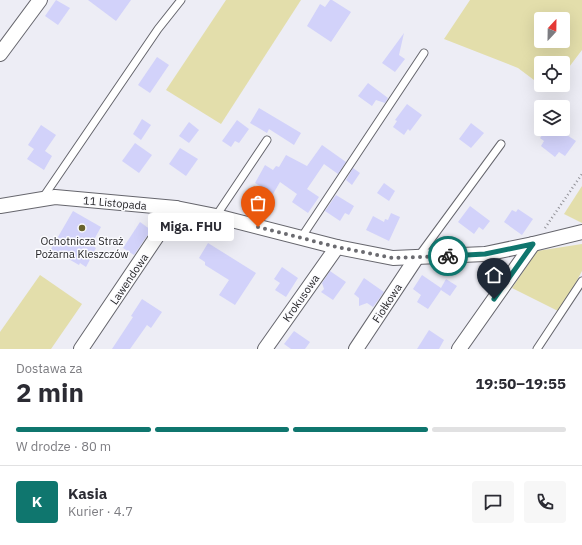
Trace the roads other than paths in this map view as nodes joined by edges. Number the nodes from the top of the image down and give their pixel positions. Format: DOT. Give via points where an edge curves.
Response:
graph roads {
  1 [pos="40,0"];
  2 [pos="181,0"];
  3 [pos="0,54"];
  4 [pos="424,54"];
  5 [pos="267,140"];
  6 [pos="501,144"];
  7 [pos="42,199"];
  8 [pos="0,206"];
  9 [pos="176,208"];
  10 [pos="216,216"];
  11 [pos="582,232"];
  12 [pos="301,238"];
  13 [pos="533,244"];
  14 [pos="337,247"];
  15 [pos="417,257"];
  16 [pos="582,281"];
  17 [pos="81,349"];
  18 [pos="265,349"];
  19 [pos="356,349"];
  20 [pos="459,349"];
  21 [pos="537,349"];
  1 -- 3 [label="street"];
  2 -- 7 [label="lane" via="154,35"];
  4 -- 12 [label="lane"];
  5 -- 10 [label="lane"];
  6 -- 15 [label="lane"];
  7 -- 8 [label="street, 11 Listopada"];
  7 -- 9 [label="street, 11 Listopada" via="55,197"];
  9 -- 10 [label="street, 11 Listopada"];
  9 -- 17 [label="street, Lawendowa"];
  10 -- 12 [label="street, 11 Listopada"];
  11 -- 13 [label="street, 11 Listopada"];
  12 -- 14 [label="street, 11 Listopada"];
  13 -- 15 [label="street, 11 Listopada" via="485,254"];
  13 -- 20 [label="street"];
  14 -- 15 [label="street, 11 Listopada" via="393,258"];
  14 -- 18 [label="street, Krokusowa"];
  15 -- 19 [label="street, Fiołkowa"];
  16 -- 21 [label="lane"];
}
